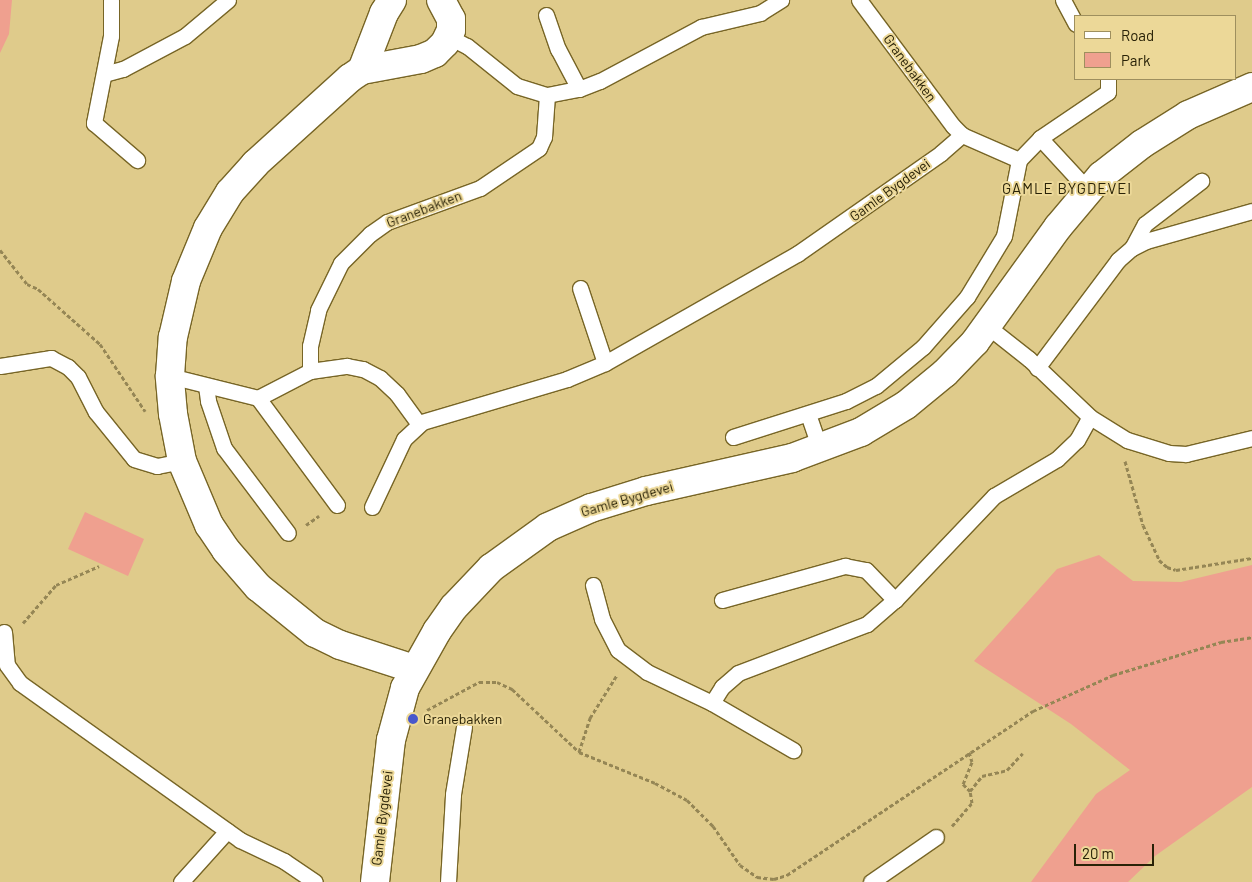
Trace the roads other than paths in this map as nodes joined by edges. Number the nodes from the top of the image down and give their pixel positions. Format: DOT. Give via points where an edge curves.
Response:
graph roads {
  1 [pos="111,0"];
  2 [pos="228,0"];
  3 [pos="392,0"];
  4 [pos="440,0"];
  5 [pos="781,0"];
  6 [pos="859,0"];
  7 [pos="1063,0"];
  8 [pos="546,15"];
  9 [pos="1074,20"];
  10 [pos="449,36"];
  11 [pos="362,70"];
  12 [pos="104,74"];
  13 [pos="1108,80"];
  14 [pos="1252,87"];
  15 [pos="579,89"];
  16 [pos="547,95"];
  17 [pos="962,135"];
  18 [pos="1040,138"];
  19 [pos="137,160"];
  20 [pos="1019,160"];
  21 [pos="1201,181"];
  22 [pos="1088,190"];
  23 [pos="1252,210"];
  24 [pos="1132,248"];
  25 [pos="580,288"];
  26 [pos="986,326"];
  27 [pos="605,363"];
  28 [pos="0,366"];
  29 [pos="1037,368"];
  30 [pos="310,371"];
  31 [pos="170,376"];
  32 [pos="206,386"];
  33 [pos="258,398"];
  34 [pos="808,414"];
  35 [pos="1090,417"];
  36 [pos="419,424"];
  37 [pos="733,437"];
  38 [pos="1252,438"];
  39 [pos="820,449"];
  40 [pos="182,461"];
  41 [pos="337,505"];
  42 [pos="372,507"];
  43 [pos="288,533"];
  44 [pos="593,585"];
  45 [pos="722,600"];
  46 [pos="895,600"];
  47 [pos="4,632"];
  48 [pos="414,669"];
  49 [pos="712,703"];
  50 [pos="464,727"];
  51 [pos="793,750"];
  52 [pos="227,831"];
  53 [pos="936,837"];
  54 [pos="181,882"];
  55 [pos="315,882"];
  56 [pos="375,882"];
  57 [pos="448,882"];
  58 [pos="871,882"];
  1 -- 12 [label="lane" via="111,36"];
  2 -- 12 [label="lane" via="185,36 123,70"];
  3 -- 11 [label="street"];
  4 -- 10 [label="street" via="452,19"];
  5 -- 15 [label="lane" via="760,12 701,27"];
  6 -- 17 [label="lane, Granebakken"];
  7 -- 9 [label="lane"];
  8 -- 15 [label="lane" via="558,49"];
  10 -- 11 [label="street" via="434,53 421,59"];
  10 -- 16 [label="lane" via="467,46 517,86"];
  11 -- 31 [label="street" via="255,164 224,202 208,228 186,282 172,337"];
  12 -- 19 [label="lane" via="94,124"];
  13 -- 18 [label="lane" via="1108,92"];
  14 -- 22 [label="street, Gamle Bygdevei" via="1214,102 1165,129 1118,161"];
  15 -- 16 [label="lane"];
  16 -- 30 [label="lane, Granebakken" via="544,138 539,148 480,188 387,222 341,263 318,310 310,346"];
  17 -- 20 [label="lane"];
  17 -- 27 [label="lane, Gamle Bygdevei" via="797,254"];
  18 -- 20 [label="lane"];
  18 -- 22 [label="lane"];
  20 -- 34 [label="lane" via="1004,236 967,297 923,347 876,386"];
  21 -- 24 [label="lane" via="1145,224"];
  22 -- 26 [label="street, Gamle Bygdevei"];
  23 -- 24 [label="lane"];
  24 -- 29 [label="lane" via="1118,260"];
  25 -- 27 [label="lane"];
  26 -- 29 [label="lane"];
  26 -- 39 [label="street, Gamle Bygdevei" via="945,373 906,405 861,432"];
  27 -- 36 [label="lane" via="567,379 440,414"];
  28 -- 40 [label="lane" via="51,358 78,377 96,412 134,459 158,466"];
  29 -- 35 [label="lane"];
  30 -- 33 [label="lane"];
  30 -- 36 [label="lane" via="347,366 363,369 397,394"];
  31 -- 32 [label="lane"];
  31 -- 40 [label="street"];
  32 -- 33 [label="lane"];
  32 -- 43 [label="lane" via="224,448"];
  33 -- 41 [label="lane"];
  34 -- 37 [label="lane"];
  34 -- 39 [label="lane"];
  35 -- 38 [label="lane" via="1118,436 1169,453 1186,454"];
  35 -- 46 [label="lane" via="1077,440 1057,460 1016,480 994,496"];
  36 -- 42 [label="lane" via="404,439"];
  39 -- 48 [label="street, Gamle Bygdevei" via="615,500 548,527 510,553 472,587 437,631"];
  40 -- 48 [label="street" via="210,525 232,557 271,599 315,633 340,645"];
  44 -- 49 [label="lane" via="608,636 626,657 647,672"];
  45 -- 46 [label="lane" via="845,566 866,570"];
  46 -- 49 [label="lane" via="867,624 738,673 722,687"];
  47 -- 52 [label="lane" via="7,665 20,683"];
  48 -- 56 [label="street, Gamle Bygdevei" via="400,704 391,740"];
  49 -- 51 [label="lane"];
  50 -- 57 [label="lane" via="453,794"];
  52 -- 54 [label="lane"];
  52 -- 55 [label="lane"];
  53 -- 58 [label="lane"];
}
